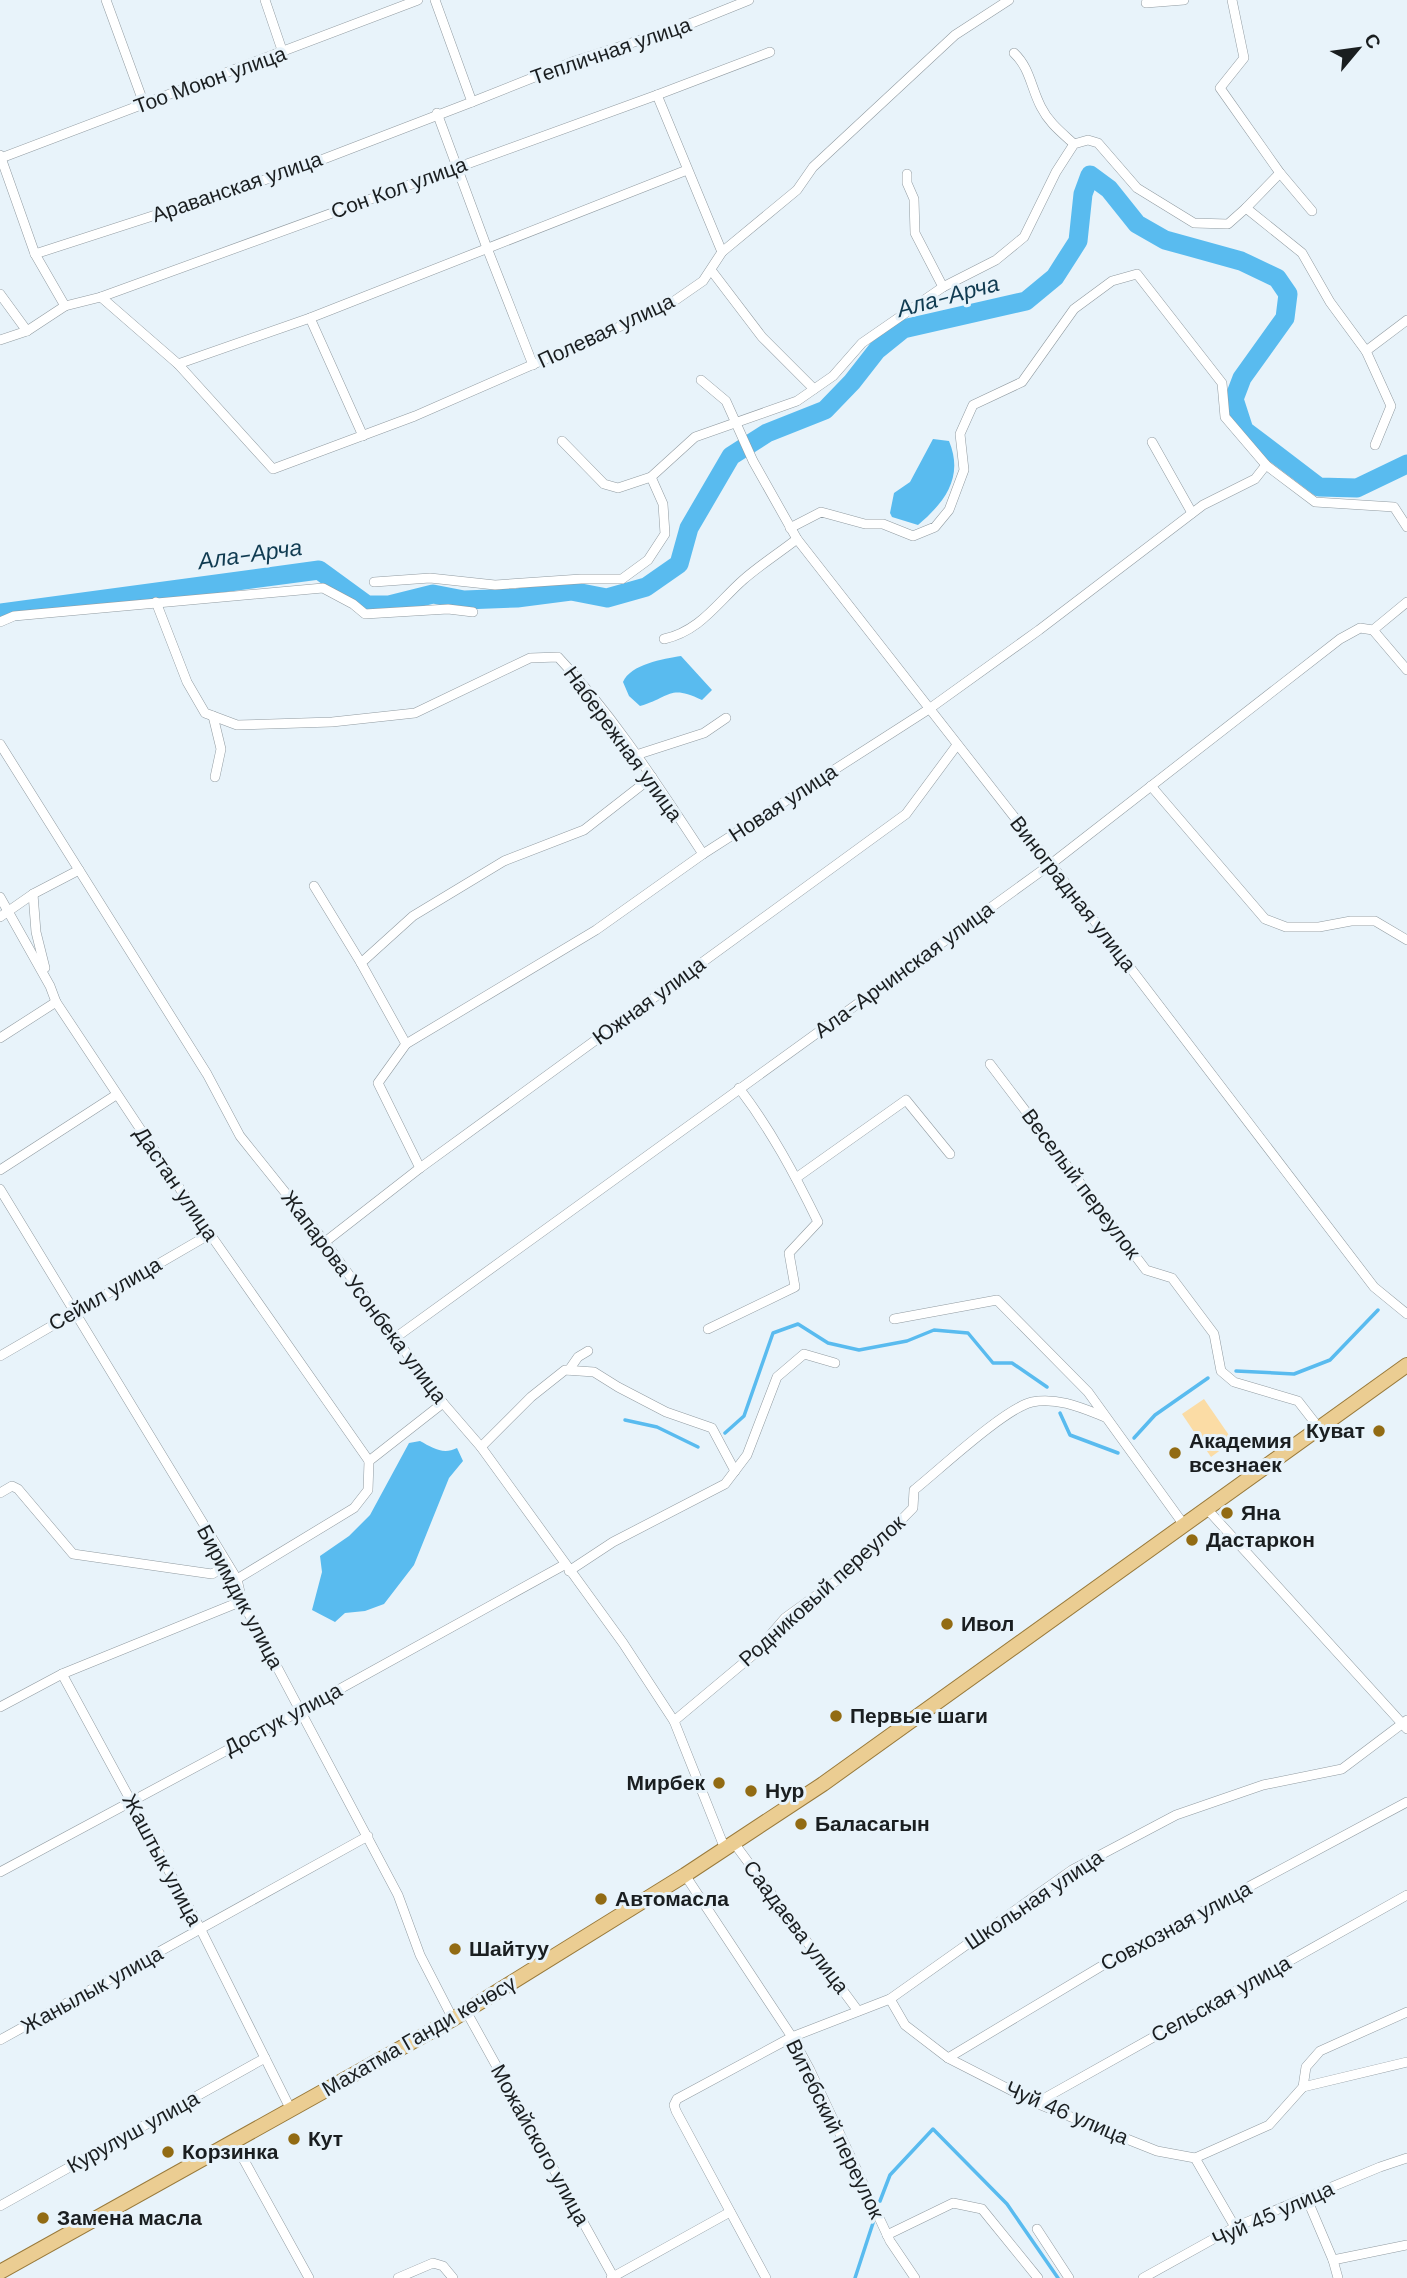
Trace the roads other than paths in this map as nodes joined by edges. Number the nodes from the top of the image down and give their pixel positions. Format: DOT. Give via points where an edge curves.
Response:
graph roads {
  1 [pos="106,0"];
  2 [pos="265,0"];
  3 [pos="418,0"];
  4 [pos="435,0"];
  5 [pos="749,0"];
  6 [pos="1009,0"];
  7 [pos="1184,0"];
  8 [pos="1232,0"];
  9 [pos="1146,3"];
  10 [pos="770,52"];
  11 [pos="284,53"];
  12 [pos="1014,53"];
  13 [pos="657,95"];
  14 [pos="472,102"];
  15 [pos="144,104"];
  16 [pos="437,113"];
  17 [pos="1074,144"];
  18 [pos="1,157"];
  19 [pos="456,167"];
  20 [pos="687,170"];
  21 [pos="1280,173"];
  22 [pos="907,174"];
  23 [pos="1246,208"];
  24 [pos="1312,211"];
  25 [pos="486,248"];
  26 [pos="722,252"];
  27 [pos="35,254"];
  28 [pos="711,270"];
  29 [pos="943,288"];
  30 [pos="0,294"];
  31 [pos="101,297"];
  32 [pos="65,306"];
  33 [pos="310,318"];
  34 [pos="1407,320"];
  35 [pos="27,331"];
  36 [pos="0,340"];
  37 [pos="1366,351"];
  38 [pos="178,364"];
  39 [pos="533,365"];
  40 [pos="701,380"];
  41 [pos="814,390"];
  42 [pos="734,422"];
  43 [pos="363,436"];
  44 [pos="562,441"];
  45 [pos="1152,442"];
  46 [pos="1375,445"];
  47 [pos="1266,465"];
  48 [pos="651,477"];
  49 [pos="1192,513"];
  50 [pos="1407,527"];
  51 [pos="790,528"];
  52 [pos="797,540"];
  53 [pos="374,582"];
  54 [pos="156,602"];
  55 [pos="1407,602"];
  56 [pos="473,612"];
  57 [pos="0,622"];
  58 [pos="1373,631"];
  59 [pos="664,639"];
  60 [pos="1407,670"];
  61 [pos="929,709"];
  62 [pos="213,716"];
  63 [pos="726,718"];
  64 [pos="0,744"];
  65 [pos="957,745"];
  66 [pos="636,755"];
  67 [pos="215,777"];
  68 [pos="652,777"];
  69 [pos="1151,786"];
  70 [pos="703,855"];
  71 [pos="1051,864"];
  72 [pos="79,870"];
  73 [pos="314,886"];
  74 [pos="33,894"];
  75 [pos="0,897"];
  76 [pos="9,911"];
  77 [pos="0,917"];
  78 [pos="1407,940"];
  79 [pos="361,962"];
  80 [pos="50,986"];
  81 [pos="56,1002"];
  82 [pos="0,1038"];
  83 [pos="406,1044"];
  84 [pos="990,1064"];
  85 [pos="739,1088"];
  86 [pos="116,1095"];
  87 [pos="950,1154"];
  88 [pos="420,1168"];
  89 [pos="0,1170"];
  90 [pos="796,1178"];
  91 [pos="0,1189"];
  92 [pos="210,1234"];
  93 [pos="325,1242"];
  94 [pos="73,1312"];
  95 [pos="1407,1314"];
  96 [pos="894,1319"];
  97 [pos="708,1329"];
  98 [pos="395,1338"];
  99 [pos="588,1351"];
  100 [pos="0,1356"];
  101 [pos="835,1363"];
  102 [pos="1407,1365"];
  103 [pos="569,1370"];
  104 [pos="443,1403"];
  105 [pos="1105,1417"];
  106 [pos="1319,1428"];
  107 [pos="481,1447"];
  108 [pos="369,1461"];
  109 [pos="735,1471"];
  110 [pos="0,1493"];
  111 [pos="1207,1508"];
  112 [pos="1184,1525"];
  113 [pos="228,1565"];
  114 [pos="567,1568"];
  115 [pos="237,1579"];
  116 [pos="243,1601"];
  117 [pos="62,1674"];
  118 [pos="0,1707"];
  119 [pos="300,1711"];
  120 [pos="674,1721"];
  121 [pos="1406,1724"];
  122 [pos="130,1800"];
  123 [pos="1407,1802"];
  124 [pos="368,1836"];
  125 [pos="729,1846"];
  126 [pos="0,1872"];
  127 [pos="685,1875"];
  128 [pos="1407,1895"];
  129 [pos="201,1930"];
  130 [pos="890,1999"];
  131 [pos="858,2011"];
  132 [pos="1407,2012"];
  133 [pos="459,2015"];
  134 [pos="792,2038"];
  135 [pos="0,2040"];
  136 [pos="948,2057"];
  137 [pos="265,2058"];
  138 [pos="1407,2062"];
  139 [pos="1303,2087"];
  140 [pos="1036,2103"];
  141 [pos="291,2110"];
  142 [pos="234,2142"];
  143 [pos="1195,2158"];
  144 [pos="1407,2158"];
  145 [pos="1307,2199"];
  146 [pos="0,2206"];
  147 [pos="730,2212"];
  148 [pos="1235,2227"];
  149 [pos="1037,2229"];
  150 [pos="887,2235"];
  151 [pos="1407,2245"];
  152 [pos="1333,2260"];
  153 [pos="0,2272"];
  154 [pos="309,2278"];
  155 [pos="398,2278"];
  156 [pos="453,2278"];
  157 [pos="613,2278"];
  158 [pos="766,2278"];
  159 [pos="915,2278"];
  160 [pos="1038,2278"];
  161 [pos="1069,2278"];
  162 [pos="1143,2278"];
  163 [pos="1338,2278"];
  1 -- 15 [label="street"];
  2 -- 11 [label="street"];
  3 -- 11 [label="street, Тоо Моюн улица"];
  4 -- 14 [label="street"];
  5 -- 14 [label="street, Тепличная улица"];
  6 -- 26 [label="street, Полевая улица" via="955,35 813,167 797,190"];
  7 -- 9 [label="street"];
  8 -- 21 [label="street" via="1244,58 1220,88"];
  10 -- 13 [label="street, Сон Кол улица"];
  11 -- 15 [label="street, Тоо Моюн улица"];
  12 -- 17 [label="street" via="1024,62 1052,125"];
  13 -- 19 [label="street, Сон Кол улица"];
  13 -- 20 [label="street"];
  14 -- 16 [label="street, Тепличная улица"];
  15 -- 18 [label="street, Тоо Моюн улица"];
  16 -- 19 [label="street"];
  16 -- 27 [label="street, Араванская улица" via="295,170"];
  17 -- 23 [label="street" via="1098,143 1137,188 1194,223 1228,224"];
  17 -- 29 [label="street" via="1024,237 996,260"];
  18 -- 27 [label="street"];
  19 -- 25 [label="street"];
  19 -- 31 [label="street, Сон Кол улица"];
  20 -- 25 [label="street"];
  20 -- 26 [label="street"];
  21 -- 23 [label="street"];
  21 -- 24 [label="street"];
  22 -- 29 [label="street" via="914,199 915,233"];
  23 -- 37 [label="street" via="1302,253"];
  25 -- 33 [label="street"];
  25 -- 39 [label="street"];
  26 -- 28 [label="street, Полевая улица"];
  27 -- 32 [label="street"];
  28 -- 39 [label="street, Полевая улица" via="667,306"];
  28 -- 41 [label="street" via="762,337"];
  29 -- 41 [label="street" via="862,343"];
  30 -- 35 [label="street"];
  31 -- 32 [label="street, Сон Кол улица"];
  31 -- 38 [label="street"];
  32 -- 35 [label="street, Сон Кол улица"];
  33 -- 38 [label="street"];
  33 -- 43 [label="street"];
  34 -- 37 [label="street"];
  35 -- 36 [label="street, Сон Кол улица"];
  37 -- 46 [label="street" via="1391,406"];
  38 -- 43 [label="street, Полевая улица" via="273,469"];
  39 -- 43 [label="street, Полевая улица"];
  40 -- 42 [label="street, Виноградная улица" via="726,401"];
  41 -- 42 [label="street" via="797,401"];
  42 -- 48 [label="street" via="695,437"];
  42 -- 51 [label="street, Виноградная улица"];
  44 -- 48 [label="street" via="604,484 618,488"];
  45 -- 49 [label="street"];
  47 -- 49 [label="street, Новая улица" via="1255,479"];
  47 -- 50 [label="street" via="1315,502 1394,507"];
  47 -- 51 [label="street" via="1225,417 1222,383 1137,274 1112,281 1074,309 1022,382 973,405 960,434 964,470 949,510 934,527 913,536 883,524 821,512"];
  48 -- 53 [label="street" via="663,504 665,534 648,560 622,579 495,585 430,578"];
  49 -- 61 [label="street, Новая улица"];
  51 -- 52 [label="street, Виноградная улица"];
  52 -- 59 [label="street" via="682,635"];
  52 -- 61 [label="street, Виноградная улица"];
  54 -- 56 [label="street" via="323,588 365,614 448,608"];
  54 -- 57 [label="street" via="14,616"];
  54 -- 62 [label="street" via="187,682 205,713"];
  55 -- 58 [label="street, Ала-Арчинская улица"];
  58 -- 60 [label="street"];
  58 -- 69 [label="street, Ала-Арчинская улица" via="1360,628 1340,639"];
  61 -- 65 [label="street, Виноградная улица"];
  61 -- 70 [label="street, Новая улица"];
  62 -- 66 [label="street, Набережная улица" via="237,725 415,713 530,658 558,657"];
  62 -- 67 [label="street" via="221,749"];
  63 -- 66 [label="street" via="704,733"];
  64 -- 72 [label="street, Жапарова Усонбека улица"];
  65 -- 71 [label="street, Виноградная улица"];
  65 -- 88 [label="street, Южная улица" via="906,814"];
  66 -- 68 [label="street, Набережная улица"];
  68 -- 70 [label="street, Набережная улица"];
  68 -- 79 [label="street" via="584,830 503,861 413,916"];
  69 -- 71 [label="street, Ала-Арчинская улица"];
  69 -- 78 [label="street" via="1265,919 1286,927 1375,921"];
  70 -- 83 [label="street, Новая улица" via="596,930"];
  71 -- 85 [label="street, Ала-Арчинская улица"];
  71 -- 95 [label="street, Виноградная улица" via="1374,1287"];
  72 -- 74 [label="street"];
  72 -- 93 [label="street, Жапарова Усонбека улица" via="208,1074 240,1136"];
  73 -- 79 [label="street"];
  74 -- 76 [label="street"];
  74 -- 80 [label="street"];
  75 -- 76 [label="street, Дастан улица"];
  76 -- 77 [label="street"];
  76 -- 80 [label="street, Дастан улица"];
  79 -- 83 [label="street"];
  80 -- 81 [label="street, Дастан улица"];
  81 -- 82 [label="street"];
  81 -- 86 [label="street, Дастан улица"];
  83 -- 88 [label="street, Новая улица" via="378,1083"];
  84 -- 106 [label="street, Веселый переулок" via="1146,1270 1172,1278 1214,1334 1221,1371 1234,1382 1298,1401"];
  85 -- 90 [label="street"];
  85 -- 98 [label="street, Ала-Арчинская улица"];
  86 -- 89 [label="street"];
  86 -- 92 [label="street, Дастан улица"];
  87 -- 90 [label="street" via="906,1100"];
  88 -- 93 [label="street, Южная улица"];
  90 -- 97 [label="street" via="818,1222 789,1253 795,1287"];
  91 -- 94 [label="street, Биримдик улица"];
  92 -- 94 [label="street, Сейил улица"];
  92 -- 108 [label="street, Дастан улица"];
  93 -- 98 [label="street, Жапарова Усонбека улица"];
  94 -- 100 [label="street, Сейил улица"];
  94 -- 113 [label="street, Биримдик улица"];
  96 -- 105 [label="street" via="997,1300 1088,1392"];
  98 -- 104 [label="street, Жапарова Усонбека улица"];
  99 -- 103 [label="street"];
  101 -- 109 [label="street" via="804,1354 777,1377 747,1455"];
  102 -- 106 [label="main road, Махатма Ганди көчөсү"];
  103 -- 107 [label="street" via="531,1397"];
  103 -- 109 [label="street" via="594,1372 666,1412 712,1429"];
  104 -- 107 [label="street, Жапарова Усонбека улица"];
  104 -- 108 [label="street"];
  105 -- 112 [label="street"];
  105 -- 120 [label="street, Родниковый переулок" via="1064,1402 1030,1402 999,1421 914,1490 913,1508 854,1568 785,1618 753,1655"];
  106 -- 111 [label="main road, Махатма Ганди көчөсү"];
  107 -- 114 [label="street, Жапарова Усонбека улица"];
  108 -- 115 [label="street" via="368,1490 354,1508"];
  109 -- 114 [label="street, Достук улица" via="725,1484"];
  110 -- 113 [label="street" via="12,1486 18,1489 73,1554 212,1574"];
  111 -- 112 [label="main road, Махатма Ганди көчөсү"];
  111 -- 121 [label="street"];
  112 -- 125 [label="main road, Махатма Ганди көчөсү" via="823,1784"];
  113 -- 115 [label="street, Биримдик улица"];
  114 -- 119 [label="street, Достук улица"];
  114 -- 120 [label="street, Жапарова Усонбека улица"];
  115 -- 116 [label="street, Биримдик улица"];
  116 -- 117 [label="street"];
  116 -- 119 [label="street, Биримдик улица"];
  117 -- 118 [label="street"];
  117 -- 122 [label="street, Жаштык улица"];
  119 -- 122 [label="street, Достук улица"];
  119 -- 124 [label="street, Биримдик улица"];
  120 -- 125 [label="street, Жапарова Усонбека улица"];
  121 -- 130 [label="street, Школьная улица" via="1342,1769 1264,1785 1176,1815 1118,1845 1072,1870"];
  122 -- 126 [label="street, Достук улица"];
  122 -- 129 [label="street, Жаштык улица"];
  123 -- 136 [label="street, Совхозная улица" via="1110,1961"];
  124 -- 129 [label="street, Жанылык улица"];
  124 -- 133 [label="street, Биримдик улица" via="398,1895 420,1955"];
  125 -- 127 [label="main road, Махатма Ганди көчөсү"];
  125 -- 131 [label="street, Саадаева улица"];
  127 -- 133 [label="main road, Махатма Ганди көчөсү"];
  127 -- 134 [label="street, Витебский переулок"];
  128 -- 140 [label="street, Сельская улица"];
  129 -- 135 [label="street, Жанылык улица"];
  129 -- 137 [label="street, Жаштык улица"];
  130 -- 131 [label="street, Школьная улица"];
  130 -- 136 [label="street, Чуй 46 улица" via="905,2025"];
  131 -- 134 [label="street, Школьная улица"];
  132 -- 139 [label="street" via="1320,2051 1306,2067"];
  133 -- 141 [label="main road, Махатма Ганди көчөсү"];
  133 -- 157 [label="street, Можайского улица"];
  134 -- 147 [label="street, Школьная улица" via="683,2095 674,2105"];
  134 -- 150 [label="street, Витебский переулок"];
  136 -- 140 [label="street, Чуй 46 улица"];
  137 -- 141 [label="street, Жаштык улица"];
  137 -- 146 [label="street, Курулуш улица"];
  138 -- 139 [label="street"];
  139 -- 143 [label="street" via="1269,2125"];
  140 -- 143 [label="street, Чуй 46 улица" via="1157,2151"];
  141 -- 142 [label="main road, Махатма Ганди көчөсү"];
  142 -- 153 [label="main road, Махатма Ганди көчөсү"];
  142 -- 154 [label="street"];
  143 -- 148 [label="street"];
  144 -- 145 [label="street, Чуй 45 улица"];
  145 -- 148 [label="street, Чуй 45 улица"];
  145 -- 152 [label="street"];
  147 -- 157 [label="street"];
  147 -- 158 [label="street"];
  148 -- 162 [label="street, Чуй 45 улица"];
  149 -- 161 [label="street"];
  150 -- 159 [label="street, Витебский переулок"];
  150 -- 160 [label="street" via="953,2203 982,2209"];
  151 -- 152 [label="street"];
  152 -- 163 [label="street"];
  155 -- 156 [label="street" via="433,2263 443,2266"];
}
